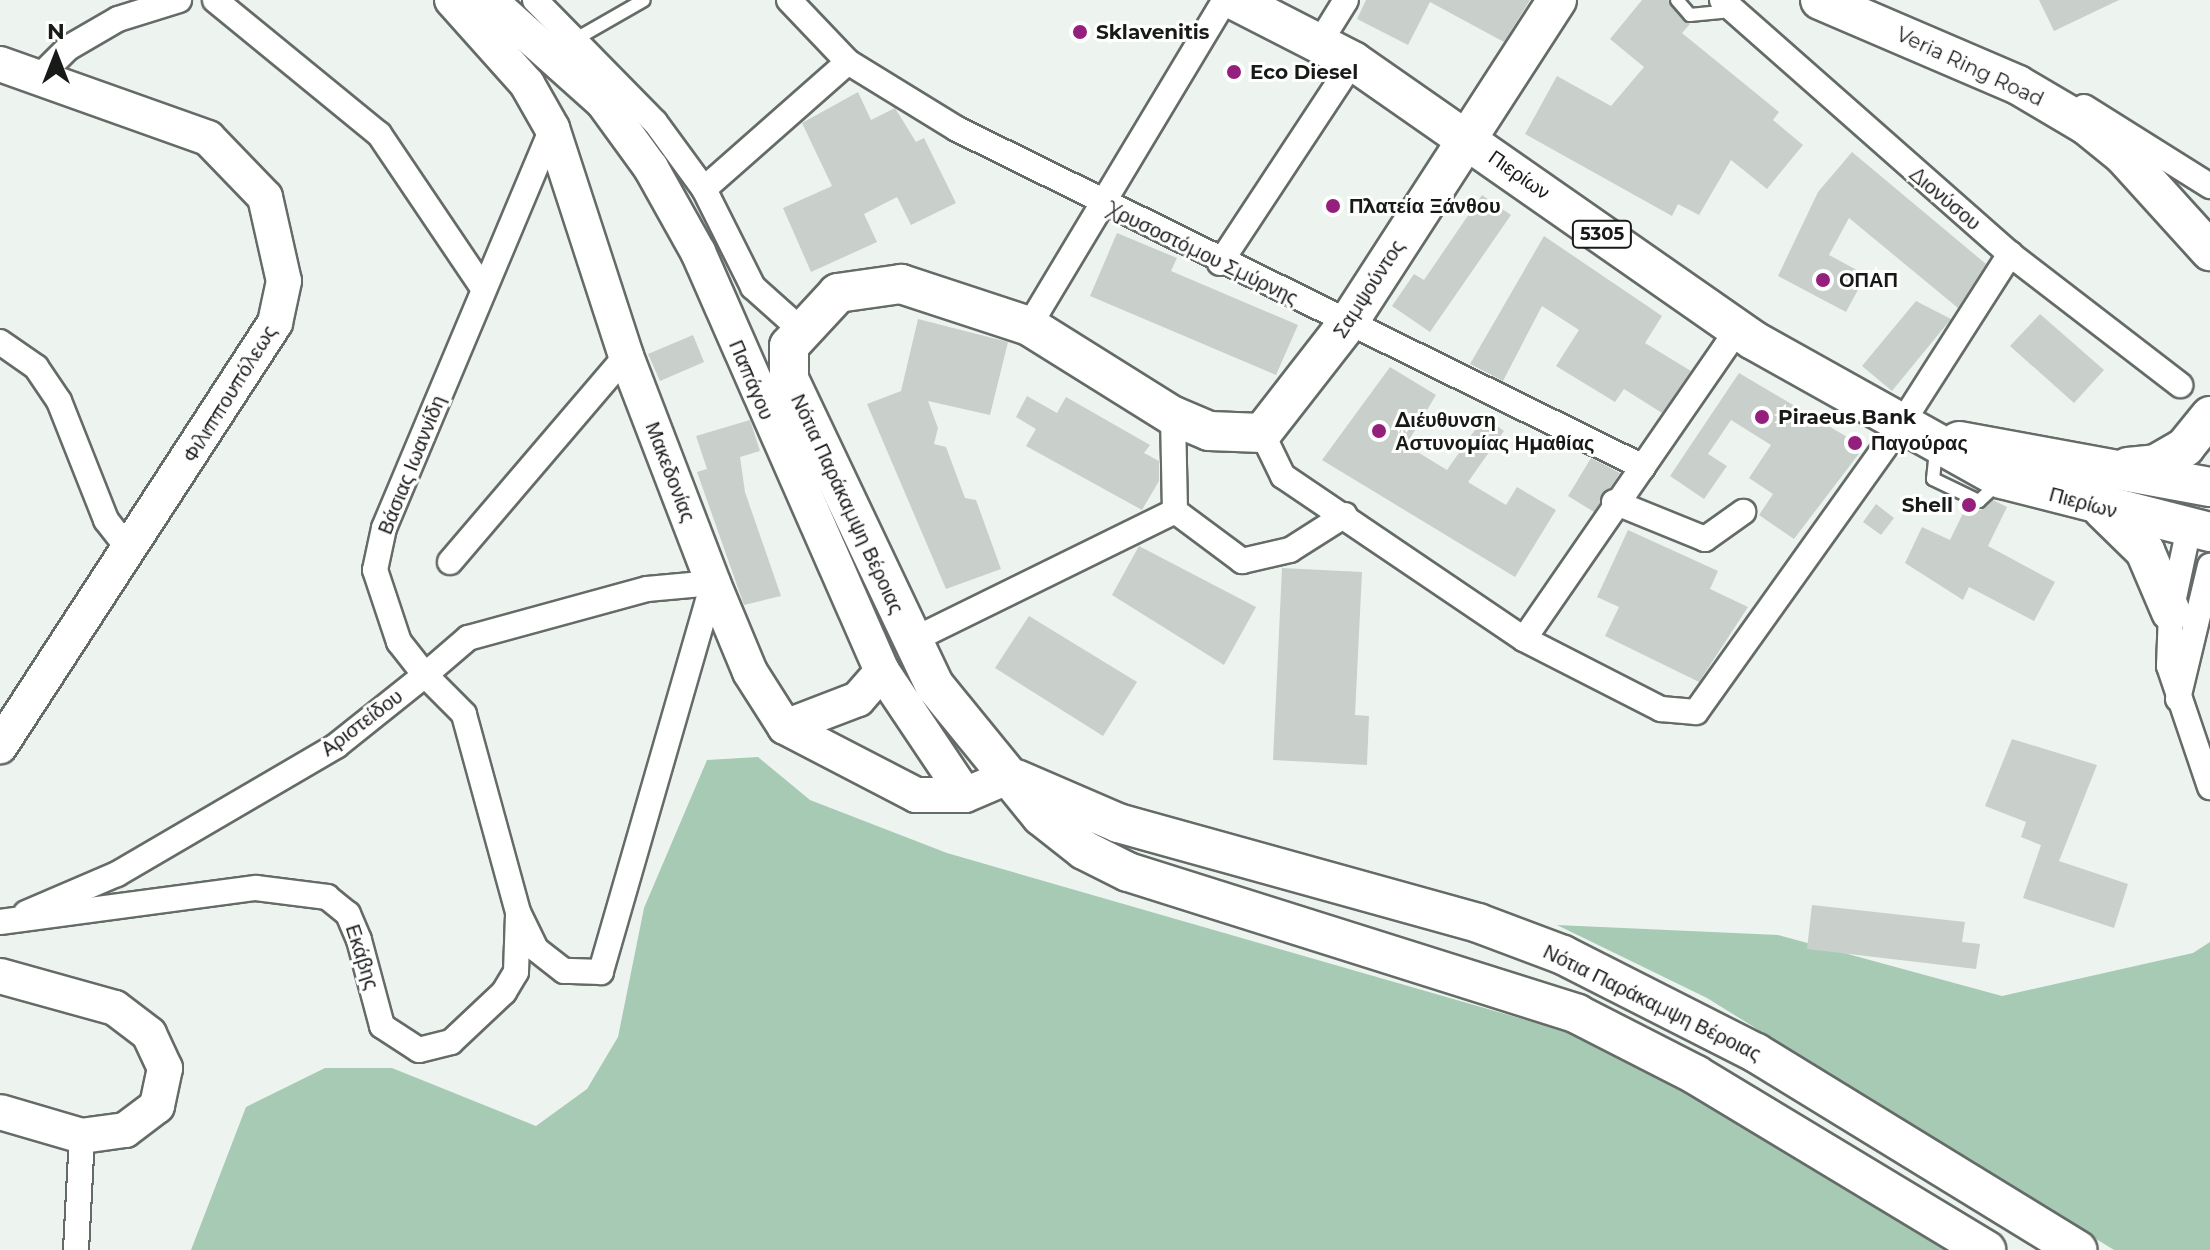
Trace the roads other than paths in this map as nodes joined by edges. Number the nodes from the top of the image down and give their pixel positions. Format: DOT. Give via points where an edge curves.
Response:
graph roads {
  1 [pos="179,0"];
  2 [pos="215,0"];
  3 [pos="452,0"];
  4 [pos="489,0"];
  5 [pos="535,0"];
  6 [pos="644,0"];
  7 [pos="789,0"];
  8 [pos="1225,0"];
  9 [pos="1234,0"];
  10 [pos="1346,0"];
  11 [pos="1557,0"];
  12 [pos="1677,0"];
  13 [pos="1820,0"];
  14 [pos="1726,5"];
  15 [pos="576,39"];
  16 [pos="1320,42"];
  17 [pos="1353,61"];
  18 [pos="848,62"];
  19 [pos="0,64"];
  20 [pos="40,76"];
  21 [pos="2018,85"];
  22 [pos="552,128"];
  23 [pos="1468,138"];
  24 [pos="2210,186"];
  25 [pos="704,189"];
  26 [pos="1104,205"];
  27 [pos="2210,251"];
  28 [pos="2010,254"];
  29 [pos="1220,263"];
  30 [pos="483,288"];
  31 [pos="1347,324"];
  32 [pos="1029,326"];
  33 [pos="800,329"];
  34 [pos="1737,330"];
  35 [pos="0,342"];
  36 [pos="626,356"];
  37 [pos="2180,385"];
  38 [pos="1173,416"];
  39 [pos="2210,416"];
  40 [pos="1262,433"];
  41 [pos="1919,439"];
  42 [pos="1643,467"];
  43 [pos="2118,468"];
  44 [pos="2207,476"];
  45 [pos="1993,488"];
  46 [pos="1614,502"];
  47 [pos="2103,510"];
  48 [pos="1175,511"];
  49 [pos="1743,512"];
  50 [pos="1345,515"];
  51 [pos="2200,530"];
  52 [pos="131,552"];
  53 [pos="450,562"];
  54 [pos="2210,566"];
  55 [pos="713,583"];
  56 [pos="2171,612"];
  57 [pos="1524,639"];
  58 [pos="911,641"];
  59 [pos="882,671"];
  60 [pos="425,675"];
  61 [pos="2178,699"];
  62 [pos="785,727"];
  63 [pos="0,746"];
  64 [pos="1010,776"];
  65 [pos="2210,787"];
  66 [pos="965,795"];
  67 [pos="518,912"];
  68 [pos="26,913"];
  69 [pos="0,922"];
  70 [pos="0,976"];
  71 [pos="0,1112"];
  72 [pos="82,1136"];
  73 [pos="76,1250"];
  74 [pos="1986,1250"];
  75 [pos="2077,1250"];
  1 -- 20 [label="street" via="118,19 68,48"];
  2 -- 30 [label="street" via="379,134"];
  3 -- 22 [label="street, Μακεδονίας" via="527,84"];
  4 -- 59 [label="street, Παπάγου" via="603,102 651,168 698,252"];
  5 -- 15 [label="street"];
  6 -- 15 [label="lane"];
  7 -- 18 [label="street, Χρυσοστόμου Σμύρνης"];
  8 -- 26 [label="street"];
  9 -- 16 [label="main road, Πιερίων / 5305"];
  10 -- 16 [label="street"];
  11 -- 23 [label="main road"];
  12 -- 14 [label="lane" via="1690,15"];
  13 -- 21 [label="main road, Veria Ring Road"];
  14 -- 28 [label="street, Διονύσου"];
  15 -- 25 [label="street" via="655,122"];
  16 -- 17 [label="main road, Πιερίων / 5305"];
  17 -- 23 [label="main road, Πιερίων / 5305"];
  17 -- 29 [label="street"];
  18 -- 25 [label="street"];
  18 -- 26 [label="street, Χρυσοστόμου Σμύρνης" via="911,104"];
  19 -- 20 [label="street, Φιλιππουπόλεως"];
  20 -- 52 [label="street, Φιλιππουπόλεως" via="208,138 265,197 278,241 284,281 275,323"];
  21 -- 24 [label="street" via="2088,108"];
  21 -- 27 [label="main road, Veria Ring Road" via="2123,155"];
  22 -- 30 [label="street, Βάσιας Ιωαννίδη"];
  22 -- 36 [label="street, Μακεδονίας"];
  23 -- 31 [label="main road, Σαμψούντος"];
  23 -- 34 [label="main road, Πιερίων / 5305"];
  25 -- 33 [label="street" via="753,287"];
  26 -- 29 [label="street, Χρυσοστόμου Σμύρνης"];
  26 -- 32 [label="street"];
  28 -- 37 [label="street, Διονύσου"];
  28 -- 41 [label="street"];
  29 -- 31 [label="street, Χρυσοστόμου Σμύρνης"];
  30 -- 60 [label="street, Βάσιας Ιωαννίδη" via="384,528 375,570 399,642"];
  31 -- 40 [label="main road, Σαμψούντος"];
  31 -- 42 [label="street, Χρυσοστόμου Σμύρνης"];
  32 -- 33 [label="main road, Νότια Παράκαμψη Βέροιας" via="928,290 882,283 838,293"];
  32 -- 38 [label="main road, Νότια Παράκαμψη Βέροιας"];
  33 -- 58 [label="main road, Νότια Παράκαμψη Βέροιας" via="789,346 789,379"];
  34 -- 41 [label="main road, Πιερίων / 5305"];
  34 -- 42 [label="street"];
  35 -- 52 [label="street" via="36,367 59,401 106,520"];
  36 -- 53 [label="street"];
  36 -- 55 [label="street, Μακεδονίας"];
  38 -- 40 [label="main road, Νότια Παράκαμψη Βέροιας" via="1209,431"];
  38 -- 48 [label="street"];
  39 -- 43 [label="main road" via="2185,447 2156,464"];
  40 -- 50 [label="street" via="1283,476"];
  41 -- 43 [label="main road, Πιερίων / 5305"];
  41 -- 45 [label="lane" via="1933,479 1979,501"];
  41 -- 47 [label="main road, Πιερίων / 5305" via="2002,479"];
  41 -- 57 [label="street" via="1696,712 1661,709"];
  42 -- 46 [label="street"];
  43 -- 44 [label="main road, Πιερίων / 5305"];
  44 -- 51 [label="main road"];
  46 -- 49 [label="street" via="1705,539"];
  46 -- 57 [label="street"];
  47 -- 51 [label="main road, Πιερίων / 5305"];
  47 -- 56 [label="main road" via="2145,551"];
  48 -- 50 [label="street" via="1242,561 1290,550"];
  48 -- 58 [label="street"];
  50 -- 57 [label="street"];
  51 -- 56 [label="street"];
  52 -- 63 [label="street, Φιλιππουπόλεως"];
  54 -- 61 [label="street"];
  55 -- 60 [label="street, Αριστείδου" via="647,589 468,638"];
  55 -- 62 [label="street, Μακεδονίας" via="750,672"];
  55 -- 67 [label="street, Βάσιας Ιωαννίδη" via="601,972 580,975 551,962"];
  56 -- 61 [label="street" via="2169,666"];
  58 -- 64 [label="main road, Νότια Παράκαμψη Βέροιας" via="960,723"];
  59 -- 62 [label="street" via="858,699"];
  59 -- 66 [label="street, Παπάγου"];
  60 -- 67 [label="street, Βάσιας Ιωαννίδη" via="464,714"];
  60 -- 68 [label="street, Αριστείδου" via="336,746 117,874"];
  61 -- 65 [label="street"];
  62 -- 66 [label="street, Μακεδονίας" via="895,787"];
  64 -- 66 [label="street, Μακεδονίας"];
  64 -- 74 [label="main road, Νότια Παράκαμψη Βέροιας" via="1041,816 1117,866 1577,1014 1696,1075"];
  64 -- 75 [label="main road, Νότια Παράκαμψη Βέροιας" via="1118,823 1478,923 1563,955 1756,1053"];
  67 -- 68 [label="street, Εκάβης" via="516,972 504,992 451,1042 419,1050 382,1026 348,914 327,897 256,888"];
  68 -- 69 [label="street, Εκάβης"];
  70 -- 72 [label="street" via="115,1008 161,1052 164,1084 149,1115 125,1130"];
  71 -- 72 [label="street"];
  72 -- 73 [label="street"];
}
